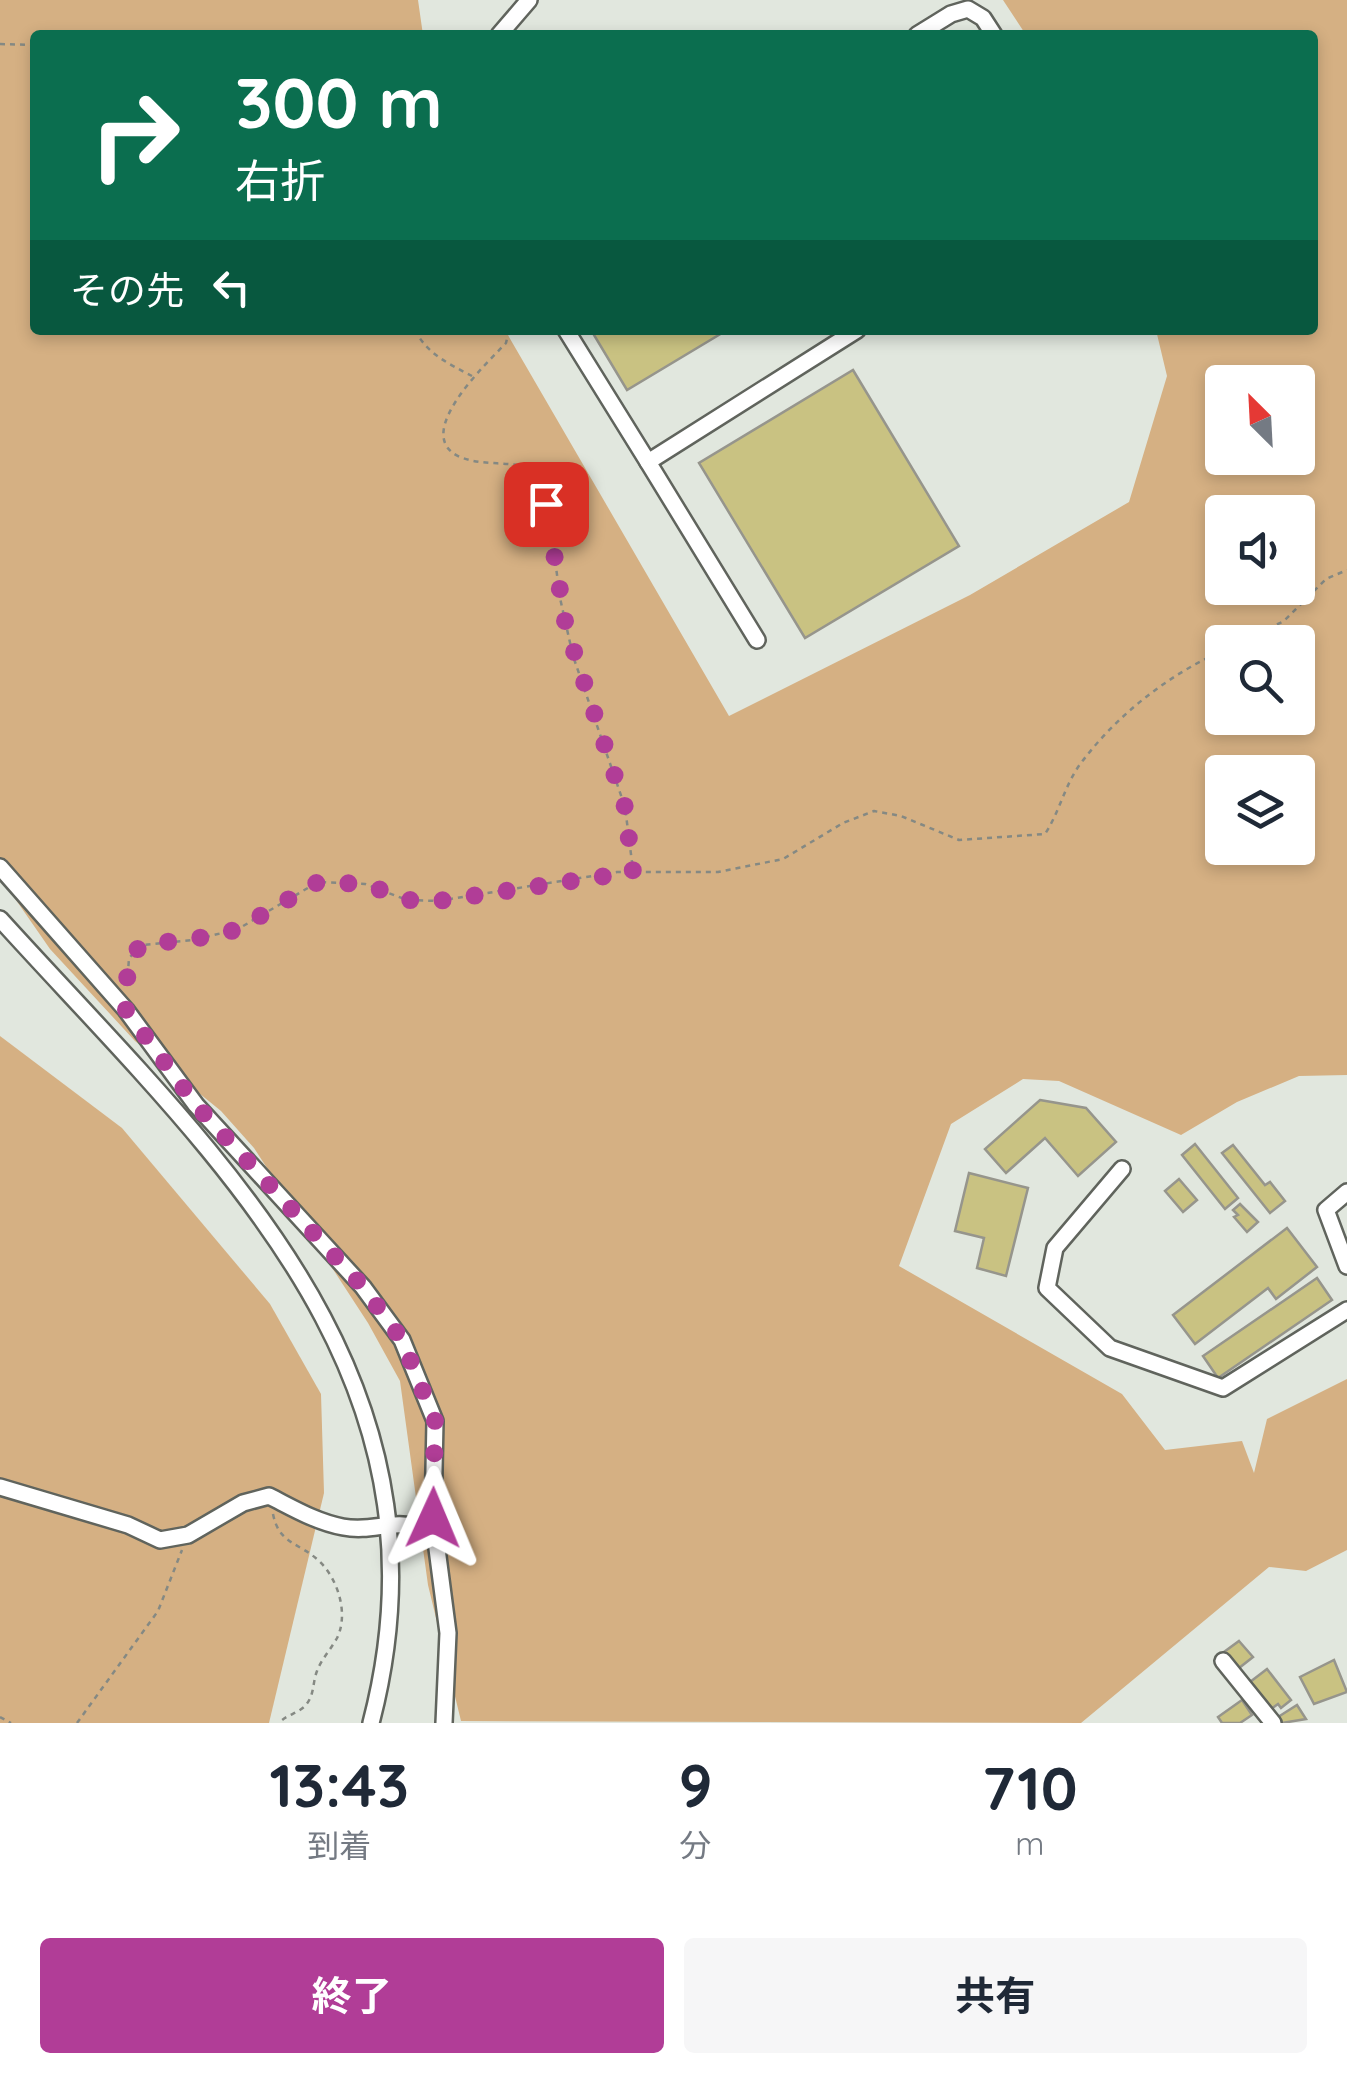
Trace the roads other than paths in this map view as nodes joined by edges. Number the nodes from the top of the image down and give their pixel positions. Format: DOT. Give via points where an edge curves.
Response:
graph roads {
  1 [pos="529,0"];
  2 [pos="503,30"];
  3 [pos="925,30"];
  4 [pos="991,30"];
  5 [pos="569,335"];
  6 [pos="850,335"];
  7 [pos="648,462"];
  8 [pos="757,640"];
  9 [pos="0,867"];
  10 [pos="0,919"];
  11 [pos="1122,1170"];
  12 [pos="1347,1192"];
  13 [pos="1347,1266"];
  14 [pos="1347,1310"];
  15 [pos="0,1487"];
  16 [pos="386,1524"];
  17 [pos="435,1537"];
  18 [pos="1223,1661"];
  19 [pos="371,1723"];
  20 [pos="444,1723"];
  21 [pos="1273,1723"];
  1 -- 2 [label="street"];
  3 -- 4 [label="street" via="968,9"];
  5 -- 7 [label="street"];
  6 -- 7 [label="street"];
  7 -- 8 [label="street"];
  9 -- 17 [label="street" via="402,1340 435,1421"];
  10 -- 16 [label="street" via="230,1172 297,1268 334,1332 367,1420"];
  11 -- 14 [label="street" via="1055,1248 1047,1288 1110,1348 1223,1388"];
  12 -- 13 [label="street" via="1326,1210"];
  15 -- 16 [label="street" via="160,1540 188,1535 269,1496 348,1528"];
  16 -- 17 [label="street" via="414,1525"];
  16 -- 19 [label="street" via="392,1582"];
  17 -- 20 [label="street" via="448,1633"];
  18 -- 21 [label="street"];
}
